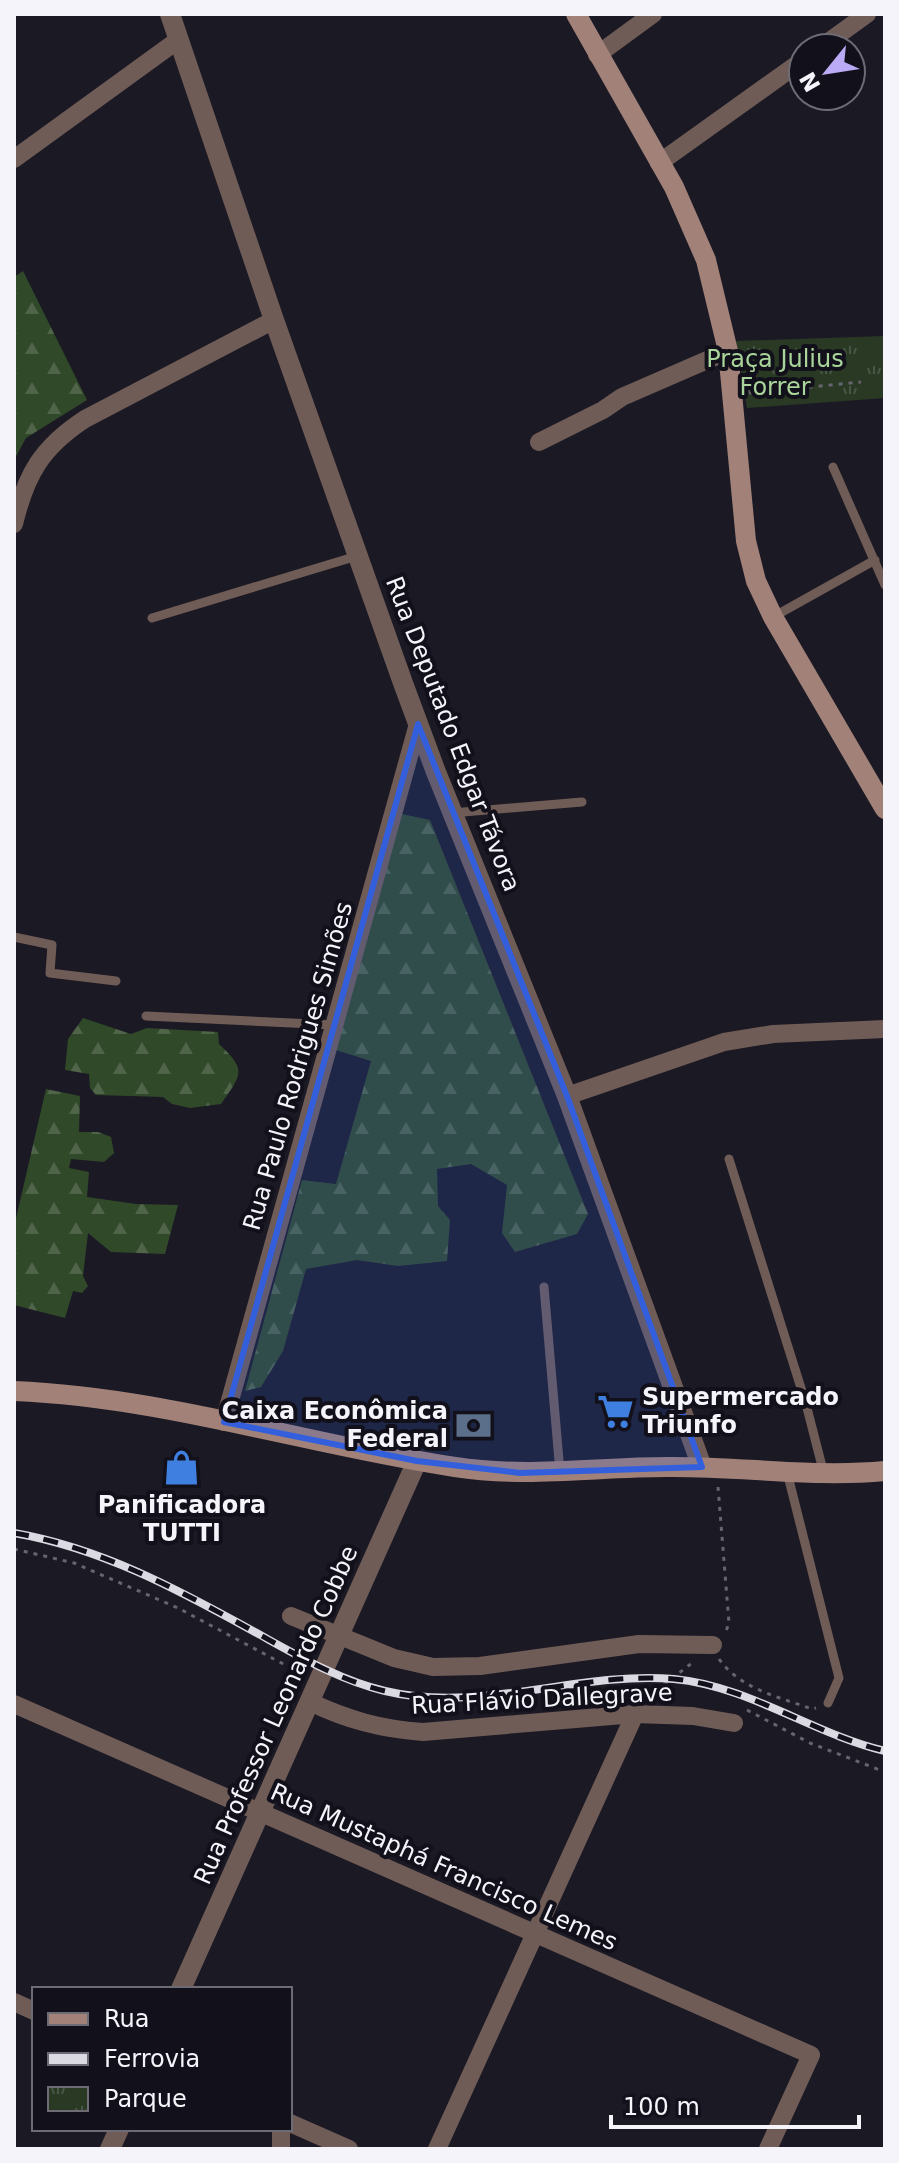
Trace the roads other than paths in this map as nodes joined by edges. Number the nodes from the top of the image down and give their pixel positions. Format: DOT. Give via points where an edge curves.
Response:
graph roads {
  1 [pos="170,14"];
  2 [pos="576,14"];
  3 [pos="653,14"];
  4 [pos="867,14"];
  5 [pos="842,32"];
  6 [pos="178,40"];
  7 [pos="597,55"];
  8 [pos="787,71"];
  9 [pos="14,159"];
  10 [pos="659,163"];
  11 [pos="274,320"];
  12 [pos="728,351"];
  13 [pos="539,442"];
  14 [pos="833,467"];
  15 [pos="14,524"];
  16 [pos="357,556"];
  17 [pos="875,560"];
  18 [pos="885,585"];
  19 [pos="773,617"];
  20 [pos="152,618"];
  21 [pos="418,724"];
  22 [pos="582,802"];
  23 [pos="885,809"];
  24 [pos="452,813"];
  25 [pos="14,937"];
  26 [pos="116,981"];
  27 [pos="146,1016"];
  28 [pos="334,1025"];
  29 [pos="885,1029"];
  30 [pos="567,1096"];
  31 [pos="729,1159"];
  32 [pos="544,1287"];
  33 [pos="14,1391"];
  34 [pos="224,1422"];
  35 [pos="417,1461"];
  36 [pos="709,1467"];
  37 [pos="885,1471"];
  38 [pos="560,1472"];
  39 [pos="787,1472"];
  40 [pos="824,1474"];
  41 [pos="291,1616"];
  42 [pos="340,1635"];
  43 [pos="713,1645"];
  44 [pos="310,1702"];
  45 [pos="828,1703"];
  46 [pos="14,1704"];
  47 [pos="635,1714"];
  48 [pos="734,1723"];
  49 [pos="260,1812"];
  50 [pos="535,1933"];
  51 [pos="182,1987"];
  52 [pos="292,2124"];
  53 [pos="349,2149"];
  54 [pos="437,2149"];
  55 [pos="768,2149"];
  1 -- 6 [label="street, Rua Deputado Edgar Távora"];
  2 -- 7 [label="main road"];
  3 -- 7 [label="street"];
  4 -- 5 [label="street"];
  6 -- 9 [label="street"];
  6 -- 11 [label="street, Rua Deputado Edgar Távora"];
  7 -- 10 [label="main road"];
  8 -- 10 [label="street"];
  10 -- 12 [label="main road" via="706,260"];
  11 -- 15 [label="street" via="63,433 34,467"];
  11 -- 16 [label="street, Rua Deputado Edgar Távora"];
  12 -- 13 [label="street" via="622,397"];
  12 -- 19 [label="main road" via="746,541"];
  14 -- 17 [label="lane"];
  16 -- 20 [label="lane"];
  16 -- 21 [label="street, Rua Deputado Edgar Távora"];
  17 -- 18 [label="lane"];
  17 -- 19 [label="lane"];
  19 -- 23 [label="main road"];
  21 -- 24 [label="street, Rua Deputado Edgar Távora"];
  21 -- 28 [label="street, Rua Paulo Rodrigues Simões"];
  22 -- 24 [label="lane"];
  24 -- 30 [label="street, Rua Deputado Edgar Távora"];
  25 -- 26 [label="lane" via="52,945 50,973"];
  27 -- 28 [label="lane"];
  28 -- 34 [label="street, Rua Paulo Rodrigues Simões"];
  29 -- 30 [label="street" via="773,1034 724,1042"];
  30 -- 36 [label="street, Rua Deputado Edgar Távora"];
  31 -- 40 [label="lane"];
  32 -- 38 [label="lane"];
  33 -- 34 [label="main road" via="100,1397"];
  34 -- 35 [label="main road"];
  35 -- 38 [label="main road" via="489,1472"];
  35 -- 42 [label="street, Rua Professor Leonardo Cobbe"];
  36 -- 38 [label="main road"];
  36 -- 39 [label="main road"];
  37 -- 40 [label="main road"];
  39 -- 40 [label="main road"];
  39 -- 45 [label="lane" via="839,1678"];
  41 -- 42 [label="street, Rua Flávio Dallegrave"];
  42 -- 43 [label="street, Rua Flávio Dallegrave" via="394,1658 433,1667 480,1666 639,1644"];
  42 -- 44 [label="street, Rua Professor Leonardo Cobbe"];
  44 -- 47 [label="street, Rua Flávio Dallegrave" via="363,1724 423,1732"];
  44 -- 49 [label="street, Rua Professor Leonardo Cobbe"];
  46 -- 49 [label="street, Rua Mustaphá Francisco Lemes"];
  47 -- 48 [label="street, Rua Flávio Dallegrave"];
  47 -- 50 [label="street"];
  49 -- 50 [label="street, Rua Mustaphá Francisco Lemes"];
  49 -- 51 [label="street, Rua Professor Leonardo Cobbe"];
  50 -- 54 [label="street"];
  50 -- 55 [label="street, Rua Mustaphá Francisco Lemes" via="811,2055"];
  52 -- 53 [label="street"];
}
